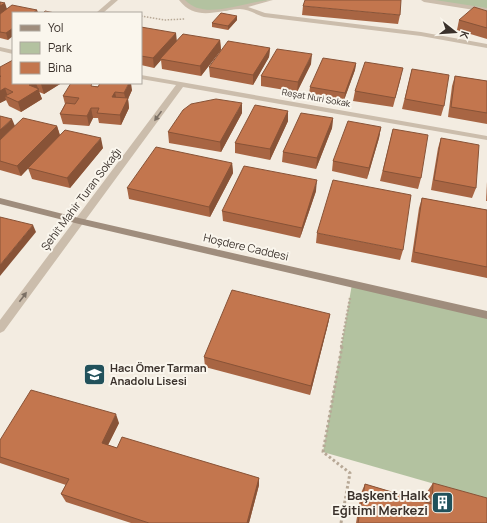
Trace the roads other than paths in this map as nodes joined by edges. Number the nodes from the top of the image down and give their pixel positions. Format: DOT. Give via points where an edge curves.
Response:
graph roads {
  1 [pos="116,0"];
  2 [pos="182,0"];
  3 [pos="270,0"];
  4 [pos="424,0"];
  5 [pos="241,7"];
  6 [pos="487,10"];
  7 [pos="100,12"];
  8 [pos="487,46"];
  9 [pos="0,49"];
  10 [pos="12,52"];
  11 [pos="142,77"];
  12 [pos="181,84"];
  13 [pos="487,138"];
  14 [pos="0,201"];
  15 [pos="80,221"];
  16 [pos="487,315"];
  17 [pos="0,328"];
  1 -- 7 [label="street"];
  2 -- 5 [label="street" via="194,10 208,12"];
  3 -- 5 [label="street"];
  4 -- 6 [label="street"];
  5 -- 8 [label="street" via="264,15 421,34"];
  9 -- 10 [label="street"];
  11 -- 12 [label="street, Reşat Nuri Sokak"];
  12 -- 13 [label="street, Reşat Nuri Sokak"];
  12 -- 15 [label="street, Şehit Mahir Turan Sokağı, one-way"];
  14 -- 15 [label="main road, Hoşdere Caddesi"];
  15 -- 16 [label="main road, Hoşdere Caddesi"];
  17 -- 15 [label="street, Şehit Mahir Turan Sokağı, one-way"];
}
